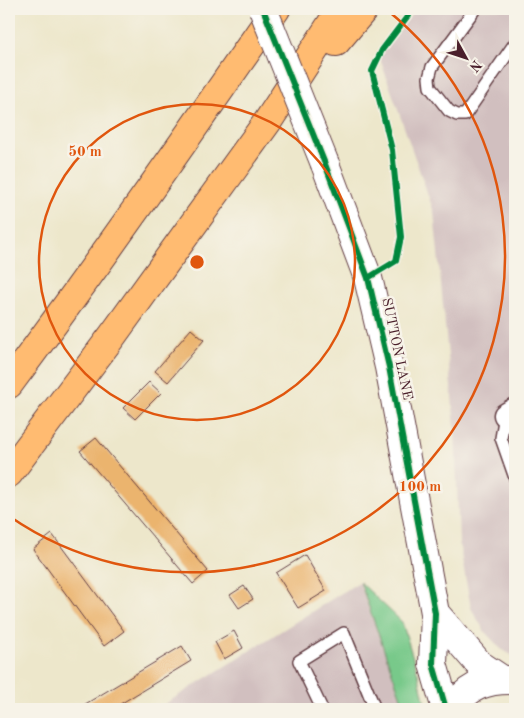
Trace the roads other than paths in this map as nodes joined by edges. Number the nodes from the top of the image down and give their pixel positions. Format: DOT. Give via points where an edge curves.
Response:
graph roads {
  1 [pos="263,9"];
  2 [pos="276,9"];
  3 [pos="341,9"];
  4 [pos="364,9"];
  5 [pos="475,9"];
  6 [pos="515,42"];
  7 [pos="268,121"];
  8 [pos="9,384"];
  9 [pos="510,412"];
  10 [pos="9,473"];
  11 [pos="515,478"];
  12 [pos="435,613"];
  13 [pos="508,680"];
  14 [pos="322,709"];
  15 [pos="375,709"];
  16 [pos="446,709"];
  17 [pos="453,709"];
  1 -- 12 [label="street, SUTTON LANE, bridge" via="368,278 389,367"];
  2 -- 8 [label="highway"];
  3 -- 7 [label="highway"];
  4 -- 7 [label="highway"];
  5 -- 6 [label="lane" via="432,67 429,78 430,87 449,111 457,116 465,115"];
  7 -- 10 [label="highway"];
  9 -- 11 [label="lane" via="501,438"];
  12 -- 13 [label="street" via="480,665"];
  12 -- 16 [label="street, SUTTON LANE" via="433,664"];
  13 -- 17 [label="street" via="482,683 468,690"];
  14 -- 15 [label="lane" via="299,661 344,633"];
}
